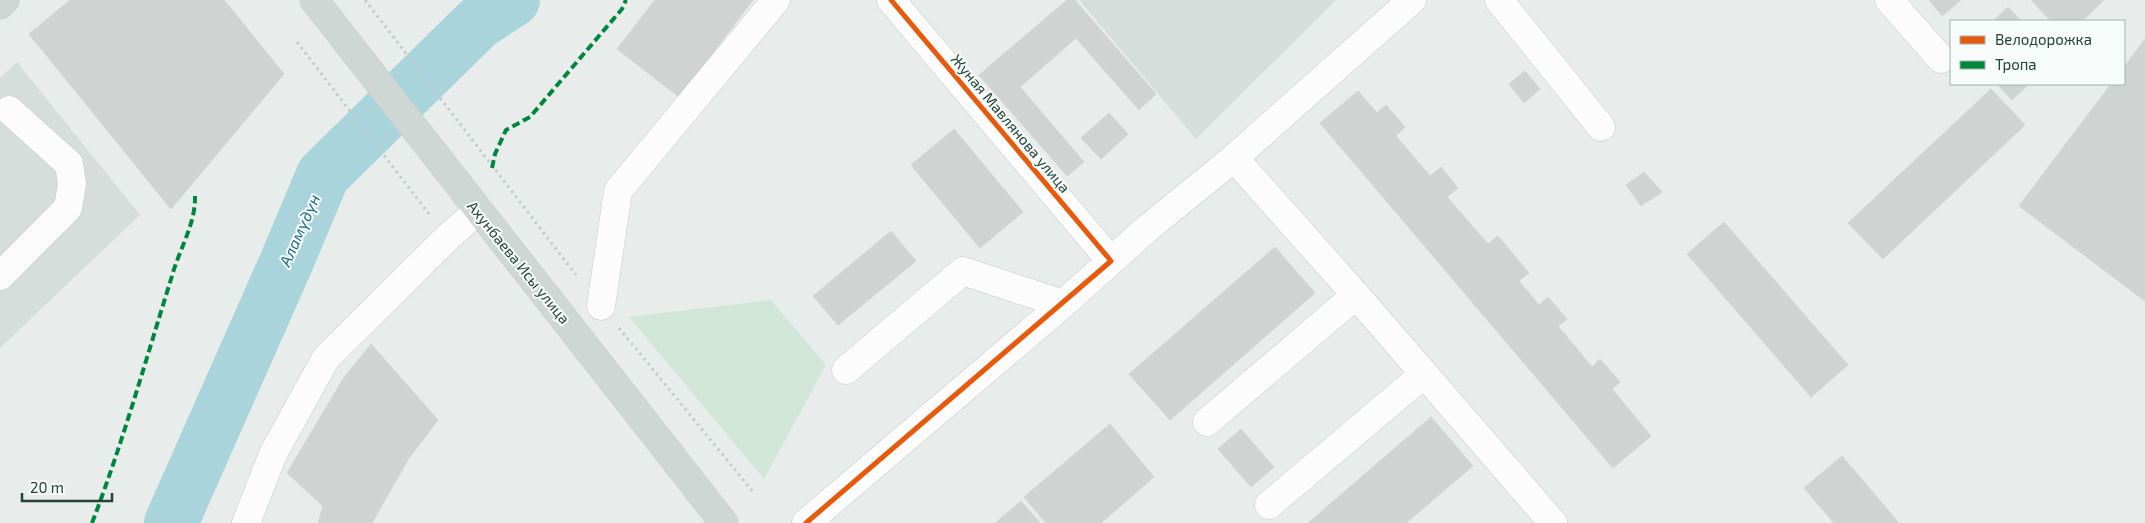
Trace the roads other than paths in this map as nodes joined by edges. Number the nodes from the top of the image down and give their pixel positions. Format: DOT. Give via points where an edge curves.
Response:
graph roads {
  1 [pos="5,0"];
  2 [pos="314,0"];
  3 [pos="776,0"];
  4 [pos="892,0"];
  5 [pos="1412,0"];
  6 [pos="1499,0"];
  7 [pos="1890,0"];
  8 [pos="0,5"];
  9 [pos="1941,59"];
  10 [pos="9,110"];
  11 [pos="1601,127"];
  12 [pos="1234,158"];
  13 [pos="473,203"];
  14 [pos="1111,261"];
  15 [pos="4,264"];
  16 [pos="1356,295"];
  17 [pos="1063,304"];
  18 [pos="601,306"];
  19 [pos="846,370"];
  20 [pos="1424,374"];
  21 [pos="1207,422"];
  22 [pos="1269,505"];
  23 [pos="246,523"];
  24 [pos="724,523"];
  25 [pos="806,523"];
  26 [pos="1553,523"];
  1 -- 8 [label="main road"];
  2 -- 13 [label="main road, Ахунбаева Исы улица"];
  3 -- 18 [label="street" via="618,191"];
  4 -- 14 [label="street, Жуная Мавлянова улица"];
  5 -- 12 [label="street"];
  6 -- 11 [label="street"];
  7 -- 9 [label="street"];
  10 -- 15 [label="street" via="69,164 72,184 68,208"];
  12 -- 14 [label="street"];
  12 -- 16 [label="street"];
  13 -- 23 [label="street" via="448,237 326,358 273,454"];
  13 -- 24 [label="main road, Ахунбаева Исы улица"];
  14 -- 17 [label="street"];
  16 -- 20 [label="street"];
  16 -- 21 [label="street"];
  17 -- 19 [label="street" via="963,271"];
  17 -- 25 [label="street"];
  20 -- 22 [label="street"];
  20 -- 26 [label="street"];
}
